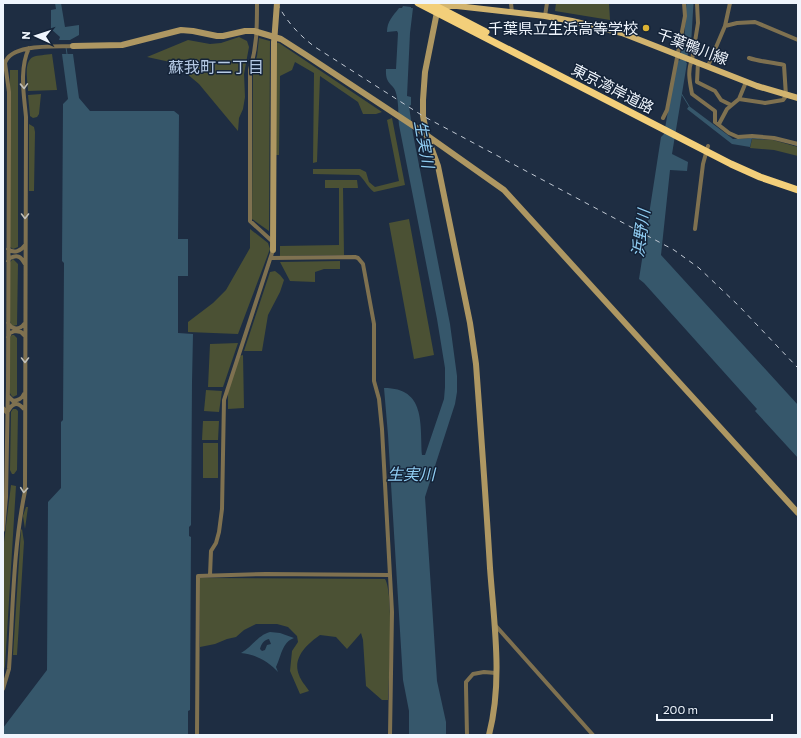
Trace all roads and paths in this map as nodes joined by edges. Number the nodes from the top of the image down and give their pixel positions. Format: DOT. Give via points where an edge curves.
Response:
graph roads {
  1 [pos="257,3"];
  2 [pos="277,3"];
  3 [pos="418,3"];
  4 [pos="430,3"];
  5 [pos="511,3"];
  6 [pos="547,3"];
  7 [pos="684,3"];
  8 [pos="697,3"];
  9 [pos="730,3"];
  10 [pos="440,8"];
  11 [pos="512,13"];
  12 [pos="546,16"];
  13 [pos="725,26"];
  14 [pos="256,32"];
  15 [pos="798,40"];
  16 [pos="73,46"];
  17 [pos="29,48"];
  18 [pos="677,54"];
  19 [pos="749,58"];
  20 [pos="691,59"];
  21 [pos="698,62"];
  22 [pos="708,66"];
  23 [pos="746,82"];
  24 [pos="786,96"];
  25 [pos="798,98"];
  26 [pos="740,99"];
  27 [pos="731,105"];
  28 [pos="664,123"];
  29 [pos="719,124"];
  30 [pos="427,136"];
  31 [pos="798,144"];
  32 [pos="707,148"];
  33 [pos="798,186"];
  34 [pos="798,190"];
  35 [pos="695,229"];
  36 [pos="273,242"];
  37 [pos="25,245"];
  38 [pos="8,249"];
  39 [pos="273,250"];
  40 [pos="272,258"];
  41 [pos="8,261"];
  42 [pos="25,264"];
  43 [pos="8,323"];
  44 [pos="25,324"];
  45 [pos="25,337"];
  46 [pos="8,338"];
  47 [pos="24,394"];
  48 [pos="5,396"];
  49 [pos="3,408"];
  50 [pos="24,410"];
  51 [pos="8,413"];
  52 [pos="798,513"];
  53 [pos="3,530"];
  54 [pos="210,575"];
  55 [pos="390,575"];
  56 [pos="494,625"];
  57 [pos="496,673"];
  58 [pos="3,690"];
  59 [pos="197,735"];
  60 [pos="390,735"];
  61 [pos="467,735"];
  62 [pos="489,735"];
  63 [pos="593,735"];
  1 -- 14 [label="street"];
  2 -- 36 [label="street, bridge" via="274,43"];
  3 -- 10 [label="highway, 東京湾岸道路"];
  4 -- 10 [label="highway, 東京湾岸道路"];
  5 -- 11 [label="street"];
  6 -- 12 [label="street"];
  7 -- 18 [label="street"];
  8 -- 20 [label="street" via="698,23"];
  9 -- 13 [label="street"];
  10 -- 11 [label="main road, 千葉鴨川線" via="457,6"];
  10 -- 28 [label="highway, 東京湾岸道路"];
  10 -- 30 [label="street" via="425,72 423,100"];
  11 -- 12 [label="main road, 千葉鴨川線"];
  12 -- 18 [label="main road, 千葉鴨川線" via="622,33"];
  13 -- 15 [label="street" via="756,22"];
  13 -- 22 [label="street"];
  14 -- 16 [label="street" via="245,31 217,36 181,30 122,45"];
  14 -- 30 [label="street" via="281,39"];
  14 -- 36 [label="street" via="255,54 250,70 250,221"];
  16 -- 17 [label="street"];
  17 -- 37 [label="street, one-way" via="23,73 26,117"];
  17 -- 38 [label="street" via="9,56 5,63 9,92"];
  18 -- 20 [label="main road, 千葉鴨川線"];
  18 -- 28 [label="street"];
  19 -- 24 [label="street" via="784,65"];
  20 -- 21 [label="main road, 千葉鴨川線"];
  20 -- 29 [label="street" via="689,71 692,94 715,111 715,122"];
  21 -- 22 [label="main road, 千葉鴨川線"];
  21 -- 27 [label="street" via="697,82 715,91 721,100"];
  22 -- 23 [label="main road, 千葉鴨川線"];
  23 -- 24 [label="main road, 千葉鴨川線"];
  23 -- 26 [label="street"];
  24 -- 25 [label="main road, 千葉鴨川線"];
  24 -- 26 [label="street" via="782,100 765,104"];
  26 -- 27 [label="street"];
  27 -- 29 [label="street"];
  28 -- 32 [label="highway, 東京湾岸道路" via="677,133"];
  29 -- 31 [label="street" via="738,138 774,138"];
  30 -- 52 [label="street" via="504,190"];
  30 -- 56 [label="street" via="438,166 475,358"];
  32 -- 33 [label="highway, 東京湾岸道路"];
  32 -- 34 [label="highway, 東京湾岸道路" via="760,177"];
  32 -- 35 [label="street"];
  36 -- 39 [label="street"];
  37 -- 38 [label="street" via="17,252"];
  37 -- 42 [label="street"];
  38 -- 41 [label="street"];
  39 -- 40 [label="street"];
  40 -- 54 [label="street" via="224,400 222,509 219,532 211,551"];
  40 -- 55 [label="street" via="355,257 362,264 374,324 374,381 382,429"];
  41 -- 42 [label="street" via="17,256"];
  41 -- 43 [label="street"];
  42 -- 44 [label="street"];
  43 -- 44 [label="street" via="16,329"];
  43 -- 46 [label="street"];
  44 -- 45 [label="street"];
  45 -- 46 [label="street" via="21,332 12,331"];
  45 -- 47 [label="street, one-way"];
  46 -- 48 [label="street" via="8,386"];
  47 -- 48 [label="street" via="20,399 13,401"];
  47 -- 50 [label="street"];
  48 -- 51 [label="street"];
  49 -- 51 [label="street"];
  50 -- 51 [label="street" via="20,404 16,404"];
  50 -- 58 [label="street, one-way" via="24,491 18,534 9,669"];
  51 -- 53 [label="street"];
  54 -- 55 [label="street"];
  54 -- 59 [label="street" via="198,576"];
  55 -- 60 [label="street"];
  56 -- 57 [label="street"];
  56 -- 63 [label="street"];
  57 -- 61 [label="street" via="473,674 466,682"];
  57 -- 62 [label="street"];
}
